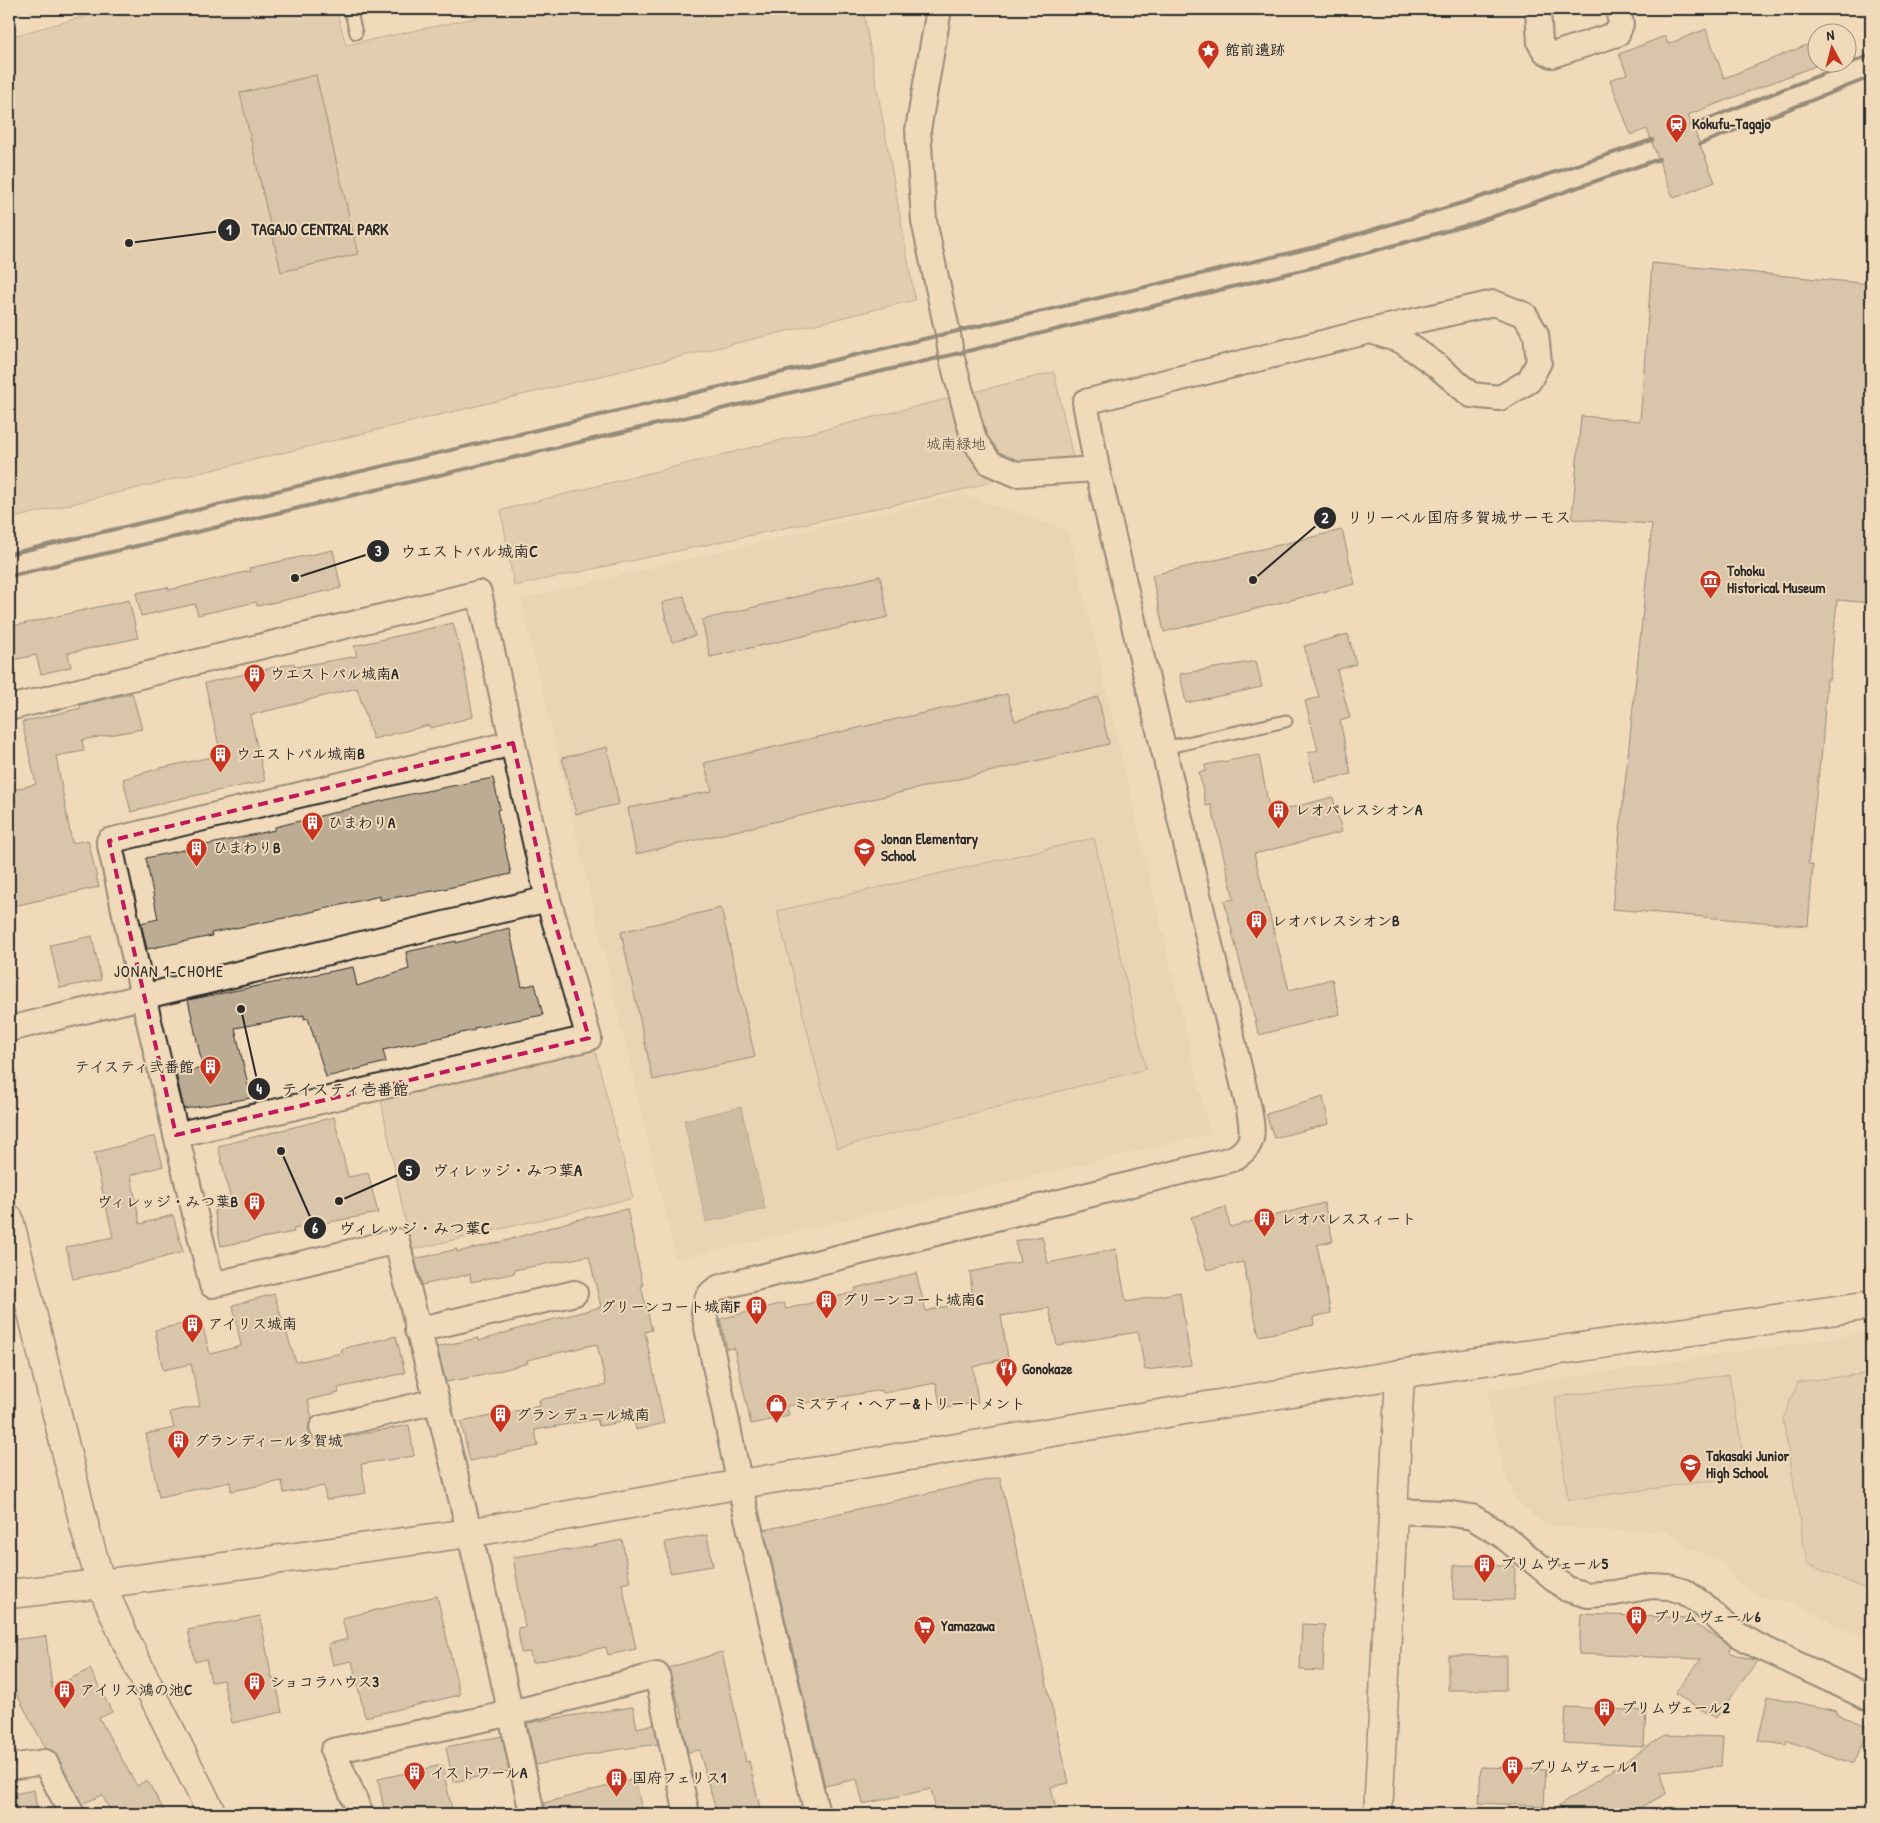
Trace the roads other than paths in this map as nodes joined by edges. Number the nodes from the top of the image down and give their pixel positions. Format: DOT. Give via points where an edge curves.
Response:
graph roads {
  1 [pos="350,9"];
  2 [pos="939,9"];
  3 [pos="1538,9"];
  4 [pos="1618,9"];
  5 [pos="356,33"];
  6 [pos="1371,331"];
  7 [pos="1098,469"];
  8 [pos="9,708"];
  9 [pos="1286,721"];
  10 [pos="514,743"];
  11 [pos="1164,748"];
  12 [pos="548,898"];
  13 [pos="143,996"];
  14 [pos="9,1029"];
  15 [pos="176,1135"];
  16 [pos="9,1219"];
  17 [pos="575,1293"];
  18 [pos="1871,1305"];
  19 [pos="417,1330"];
  20 [pos="1400,1374"];
  21 [pos="436,1401"];
  22 [pos="322,1428"];
  23 [pos="740,1484"];
  24 [pos="1393,1511"];
  25 [pos="469,1533"];
  26 [pos="101,1584"];
  27 [pos="9,1594"];
  28 [pos="1871,1699"];
  29 [pos="512,1713"];
  30 [pos="9,1767"];
  31 [pos="72,1814"];
  32 [pos="212,1814"];
  33 [pos="361,1814"];
  34 [pos="532,1814"];
  35 [pos="687,1814"];
  36 [pos="817,1814"];
  37 [pos="1378,1814"];
  1 -- 5 [label="lane"];
  2 -- 7 [label="street" via="918,130 924,221 951,355 974,440 990,463 1016,474"];
  3 -- 4 [label="street" via="1540,43 1552,55 1617,34 1620,24"];
  6 -- 6 [label="street" via="1494,303 1524,315 1536,334 1539,362 1529,381 1500,398 1472,395 1402,341"];
  6 -- 7 [label="street" via="1085,402"];
  7 -- 11 [label="street"];
  8 -- 10 [label="street" via="479,593"];
  9 -- 11 [label="lane"];
  10 -- 12 [label="street"];
  10 -- 13 [label="street" via="109,841"];
  11 -- 23 [label="street" via="1249,1109 1251,1142 1244,1153 1232,1159 730,1284 711,1292 705,1301 704,1313"];
  12 -- 13 [label="street"];
  12 -- 15 [label="street" via="589,1038"];
  13 -- 14 [label="street"];
  13 -- 15 [label="street"];
  15 -- 19 [label="street" via="212,1284 397,1241"];
  16 -- 26 [label="street"];
  17 -- 19 [label="street"];
  18 -- 20 [label="street"];
  19 -- 21 [label="street"];
  20 -- 23 [label="street"];
  20 -- 24 [label="street"];
  21 -- 22 [label="street"];
  21 -- 25 [label="street"];
  23 -- 25 [label="street"];
  23 -- 36 [label="street"];
  24 -- 28 [label="street" via="1472,1517 1502,1535 1567,1589 1588,1595 1651,1586 1685,1592 1729,1629 1758,1646"];
  24 -- 37 [label="street"];
  25 -- 26 [label="street"];
  25 -- 29 [label="street"];
  26 -- 27 [label="street"];
  26 -- 32 [label="street"];
  29 -- 33 [label="street" via="333,1751"];
  29 -- 34 [label="street"];
  29 -- 35 [label="street" via="656,1675"];
  30 -- 31 [label="street" via="45,1762"];
}
